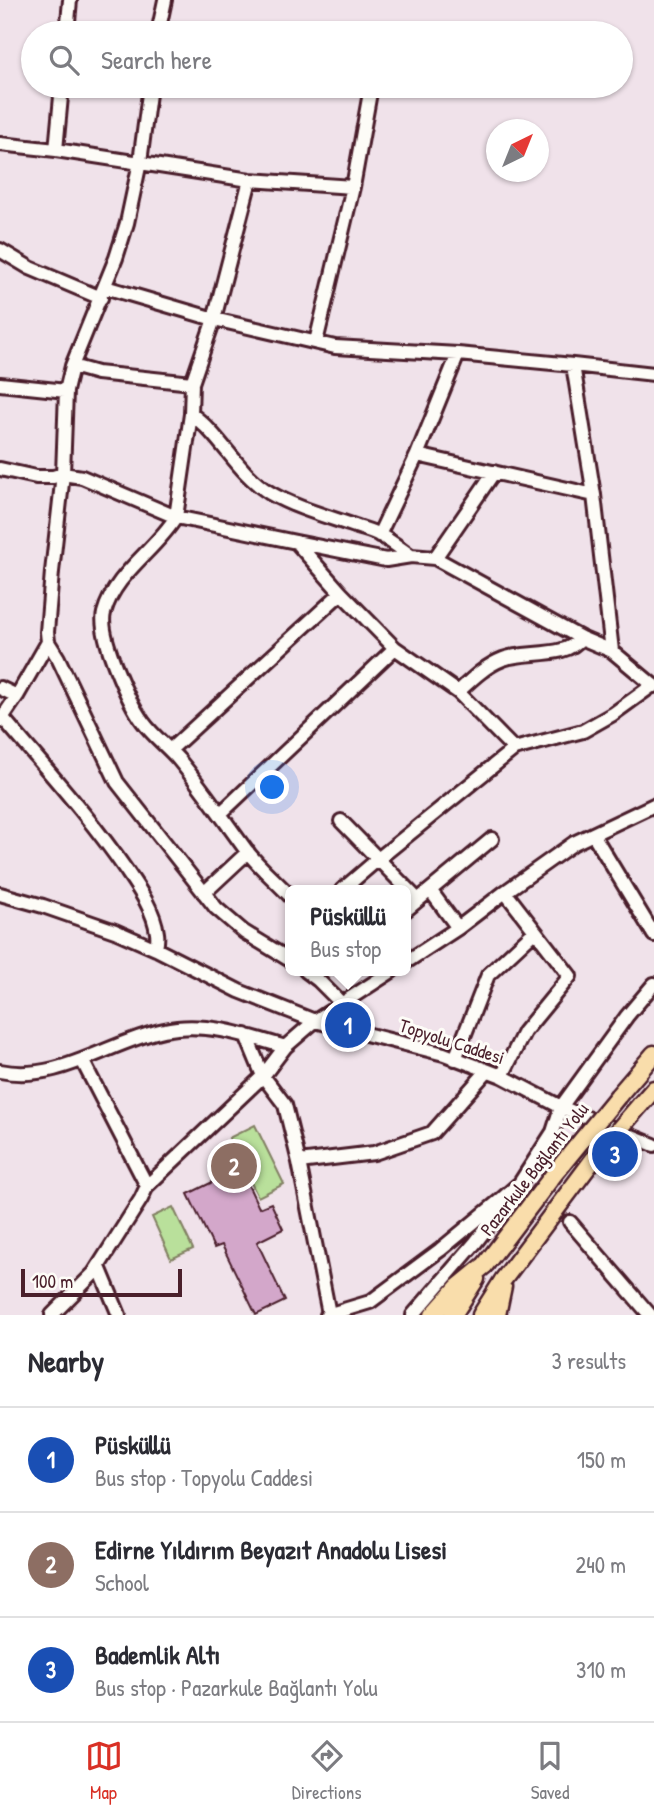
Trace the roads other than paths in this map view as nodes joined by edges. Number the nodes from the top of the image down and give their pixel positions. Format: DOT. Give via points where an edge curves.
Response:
graph roads {
  1 [pos="70,0"];
  2 [pos="165,0"];
  3 [pos="67,21"];
  4 [pos="161,21"];
  5 [pos="61,98"];
  6 [pos="148,98"];
  7 [pos="369,98"];
  8 [pos="0,144"];
  9 [pos="56,150"];
  10 [pos="140,162"];
  11 [pos="250,180"];
  12 [pos="353,187"];
  13 [pos="0,250"];
  14 [pos="103,292"];
  15 [pos="214,319"];
  16 [pos="316,342"];
  17 [pos="458,355"];
  18 [pos="573,365"];
  19 [pos="72,366"];
  20 [pos="654,374"];
  21 [pos="192,383"];
  22 [pos="0,384"];
  23 [pos="66,391"];
  24 [pos="191,414"];
  25 [pos="418,455"];
  26 [pos="0,469"];
  27 [pos="494,472"];
  28 [pos="63,474"];
  29 [pos="594,495"];
  30 [pos="176,517"];
  31 [pos="379,535"];
  32 [pos="296,542"];
  33 [pos="411,556"];
  34 [pos="435,558"];
  35 [pos="341,593"];
  36 [pos="581,638"];
  37 [pos="48,642"];
  38 [pos="395,648"];
  39 [pos="612,651"];
  40 [pos="653,685"];
  41 [pos="0,688"];
  42 [pos="458,692"];
  43 [pos="18,696"];
  44 [pos="1,720"];
  45 [pos="514,749"];
  46 [pos="170,750"];
  47 [pos="652,810"];
  48 [pos="220,814"];
  49 [pos="341,821"];
  50 [pos="593,834"];
  51 [pos="492,839"];
  52 [pos="248,852"];
  53 [pos="378,859"];
  54 [pos="348,885"];
  55 [pos="403,885"];
  56 [pos="430,890"];
  57 [pos="285,891"];
  58 [pos="505,892"];
  59 [pos="204,893"];
  60 [pos="411,893"];
  61 [pos="0,894"];
  62 [pos="418,900"];
  63 [pos="411,906"];
  64 [pos="458,928"];
  65 [pos="535,931"];
  66 [pos="654,936"];
  67 [pos="156,949"];
  68 [pos="285,957"];
  69 [pos="411,959"];
  70 [pos="313,976"];
  71 [pos="384,976"];
  72 [pos="654,984"];
  73 [pos="341,1003"];
  74 [pos="315,1021"];
  75 [pos="246,1035"];
  76 [pos="285,1046"];
  77 [pos="654,1054"];
  78 [pos="455,1059"];
  79 [pos="82,1060"];
  80 [pos="0,1071"];
  81 [pos="487,1071"];
  82 [pos="263,1076"];
  83 [pos="502,1076"];
  84 [pos="654,1088"];
  85 [pos="561,1107"];
  86 [pos="654,1145"];
  87 [pos="299,1162"];
  88 [pos="148,1186"];
  89 [pos="497,1203"];
  90 [pos="570,1222"];
  91 [pos="485,1265"];
  92 [pos="99,1267"];
  93 [pos="503,1280"];
  94 [pos="651,1311"];
  95 [pos="328,1314"];
  96 [pos="52,1315"];
  97 [pos="119,1315"];
  98 [pos="413,1315"];
  99 [pos="433,1315"];
  100 [pos="453,1315"];
  101 [pos="481,1315"];
  102 [pos="497,1315"];
  1 -- 3 [label="street"];
  2 -- 4 [label="street"];
  5 -- 9 [label="street"];
  6 -- 10 [label="street"];
  7 -- 12 [label="street"];
  8 -- 9 [label="street"];
  9 -- 10 [label="street"];
  10 -- 11 [label="street"];
  10 -- 14 [label="street" via="127,223"];
  11 -- 12 [label="street"];
  11 -- 15 [label="street"];
  12 -- 16 [label="street"];
  13 -- 14 [label="street" via="30,268"];
  14 -- 15 [label="street"];
  14 -- 19 [label="street"];
  15 -- 16 [label="street"];
  15 -- 21 [label="street"];
  16 -- 17 [label="street"];
  17 -- 18 [label="street"];
  17 -- 25 [label="street"];
  18 -- 20 [label="street"];
  18 -- 29 [label="street"];
  19 -- 21 [label="street"];
  19 -- 23 [label="street"];
  21 -- 24 [label="street"];
  22 -- 23 [label="street"];
  23 -- 28 [label="street"];
  24 -- 30 [label="street"];
  24 -- 31 [label="street" via="268,492"];
  25 -- 27 [label="street"];
  25 -- 31 [label="street"];
  26 -- 28 [label="street" via="36,477"];
  27 -- 29 [label="street"];
  27 -- 34 [label="street"];
  28 -- 30 [label="street" via="82,477"];
  28 -- 37 [label="street"];
  29 -- 39 [label="street"];
  30 -- 32 [label="street"];
  30 -- 46 [label="street" via="115,587 103,614 119,678 142,722"];
  31 -- 33 [label="street"];
  32 -- 33 [label="street" via="386,560"];
  32 -- 35 [label="street"];
  33 -- 34 [label="street"];
  34 -- 36 [label="street"];
  35 -- 38 [label="street"];
  35 -- 46 [label="street"];
  36 -- 39 [label="street"];
  36 -- 42 [label="street" via="565,650 500,660"];
  37 -- 43 [label="street"];
  37 -- 59 [label="street" via="117,782"];
  38 -- 42 [label="street"];
  38 -- 48 [label="street"];
  39 -- 40 [label="street"];
  40 -- 45 [label="street" via="583,731"];
  41 -- 43 [label="street"];
  42 -- 45 [label="street"];
  43 -- 44 [label="street"];
  44 -- 67 [label="street" via="107,841 148,906 157,932"];
  45 -- 53 [label="street"];
  46 -- 48 [label="street"];
  47 -- 50 [label="street"];
  48 -- 52 [label="street"];
  49 -- 53 [label="street"];
  50 -- 58 [label="street"];
  50 -- 66 [label="street"];
  51 -- 56 [label="street"];
  52 -- 57 [label="street"];
  52 -- 59 [label="street"];
  53 -- 54 [label="street"];
  53 -- 55 [label="street"];
  56 -- 62 [label="street"];
  56 -- 64 [label="street"];
  58 -- 64 [label="street"];
  58 -- 65 [label="street"];
  59 -- 68 [label="street" via="237,926"];
  60 -- 62 [label="street"];
  61 -- 67 [label="street, Topyolu Caddesi" via="79,918"];
  62 -- 63 [label="street"];
  64 -- 69 [label="street"];
  65 -- 78 [label="street" via="488,975"];
  65 -- 83 [label="street" via="570,976 524,1032"];
  67 -- 74 [label="street, Topyolu Caddesi" via="239,991"];
  70 -- 73 [label="street"];
  71 -- 73 [label="street"];
  72 -- 85 [label="street"];
  73 -- 74 [label="street"];
  74 -- 76 [label="street"];
  74 -- 78 [label="street, Topyolu Caddesi"];
  75 -- 76 [label="street"];
  75 -- 79 [label="street" via="177,1028"];
  75 -- 82 [label="street"];
  76 -- 82 [label="street"];
  77 -- 91 [label="main road, Pazarkule Bağlantı Yolu, bridge"];
  78 -- 81 [label="street, Topyolu Caddesi"];
  79 -- 80 [label="street" via="35,1073"];
  79 -- 88 [label="street"];
  81 -- 83 [label="street, Topyolu Caddesi"];
  81 -- 87 [label="street" via="432,1133 374,1153"];
  82 -- 87 [label="street" via="285,1105"];
  82 -- 88 [label="street"];
  83 -- 85 [label="street, Topyolu Caddesi"];
  84 -- 93 [label="main road, bridge"];
  85 -- 86 [label="street, Topyolu Caddesi"];
  85 -- 89 [label="street" via="553,1132 520,1182"];
  87 -- 95 [label="street"];
  88 -- 92 [label="street"];
  89 -- 95 [label="street" via="370,1302"];
  89 -- 98 [label="street" via="499,1212"];
  90 -- 94 [label="street"];
  91 -- 99 [label="main road"];
  91 -- 100 [label="main road, Pazarkule Bağlantı Yolu"];
  92 -- 96 [label="street"];
  92 -- 97 [label="street"];
  93 -- 101 [label="main road"];
  93 -- 102 [label="main road"];
}
